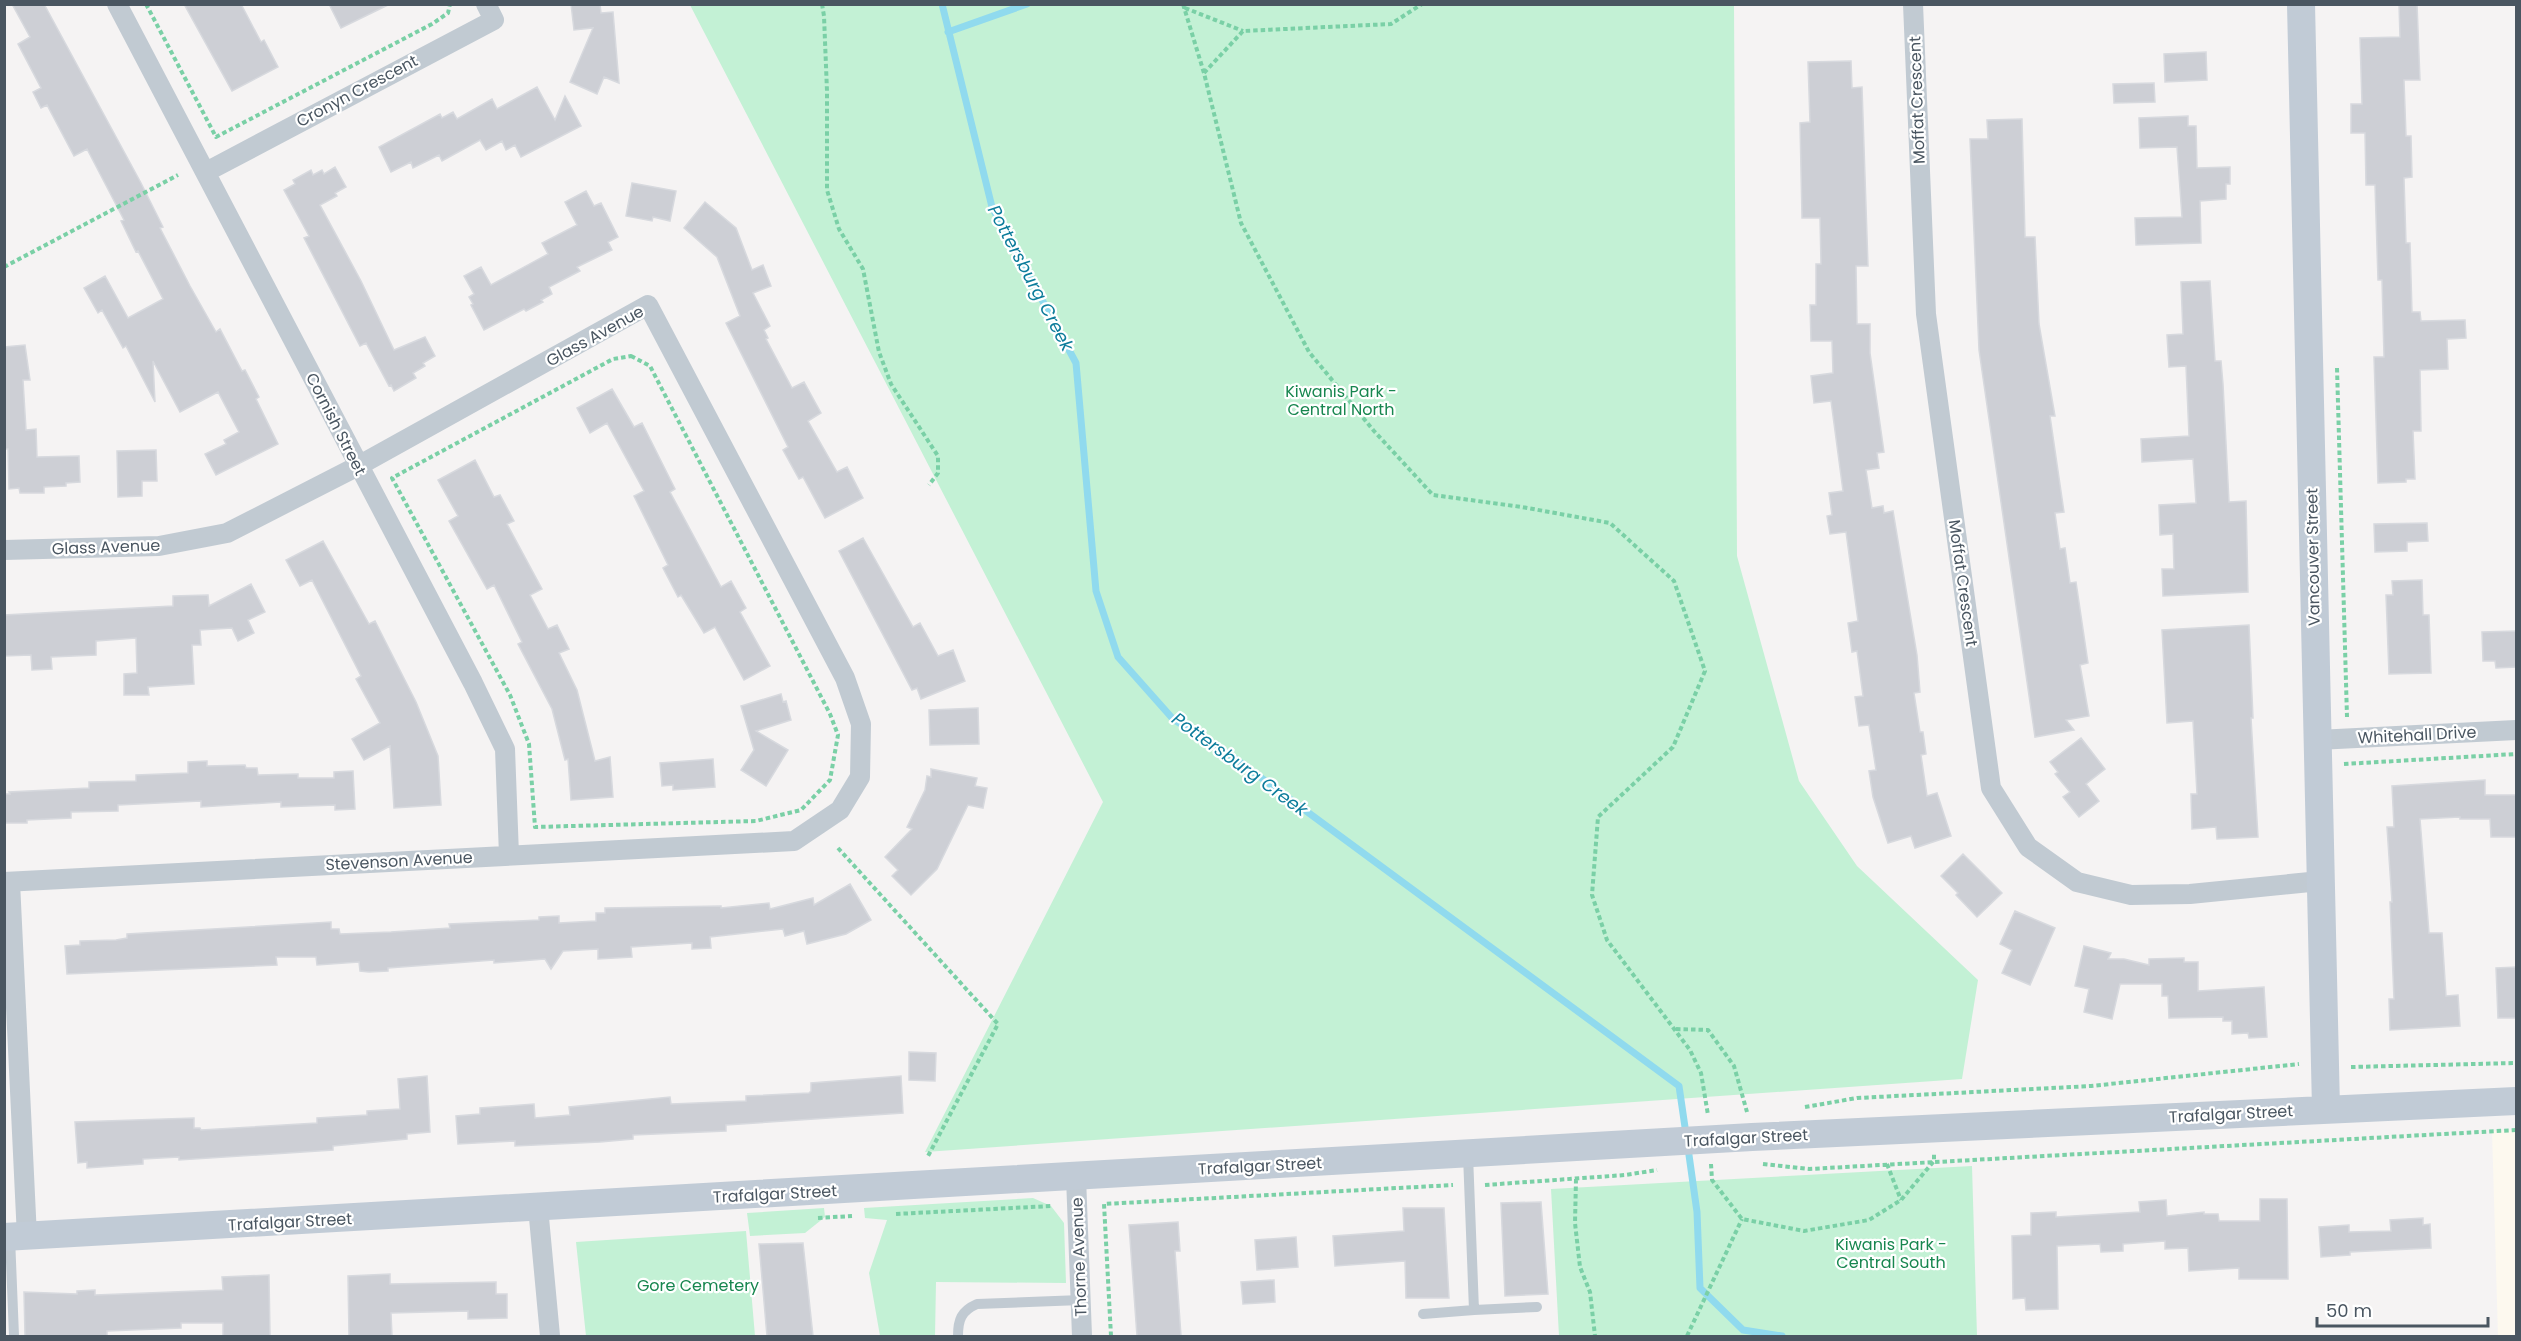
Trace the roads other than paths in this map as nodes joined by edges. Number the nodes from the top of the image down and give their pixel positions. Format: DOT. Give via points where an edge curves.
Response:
graph roads {
  1 [pos="117,4"];
  2 [pos="486,4"];
  3 [pos="1913,4"];
  4 [pos="2301,4"];
  5 [pos="206,172"];
  6 [pos="358,466"];
  7 [pos="4,550"];
  8 [pos="2517,730"];
  9 [pos="2317,741"];
  10 [pos="794,841"];
  11 [pos="509,855"];
  12 [pos="2320,881"];
  13 [pos="8,882"];
  14 [pos="2517,1101"];
  15 [pos="2326,1109"];
  16 [pos="1468,1154"];
  17 [pos="1076,1177"];
  18 [pos="538,1207"];
  19 [pos="14,1237"];
  20 [pos="1081,1300"];
  21 [pos="1537,1307"];
  22 [pos="1474,1310"];
  23 [pos="1422,1314"];
  24 [pos="14,1336"];
  25 [pos="550,1336"];
  26 [pos="958,1336"];
  27 [pos="1082,1336"];
  1 -- 5 [label="street, Cornish Street"];
  2 -- 5 [label="street, Cronyn Crescent" via="494,20"];
  3 -- 12 [label="street, Moffat Crescent" via="1926,314 1991,788 2028,848 2077,882 2131,895 2190,894"];
  4 -- 9 [label="main road, Vancouver Street"];
  5 -- 6 [label="street, Cornish Street"];
  6 -- 7 [label="street, Glass Avenue" via="227,533 159,546"];
  6 -- 10 [label="street, Glass Avenue" via="648,305 845,678 861,724 860,777 840,810"];
  6 -- 11 [label="street, Cornish Street" via="505,749"];
  8 -- 9 [label="street, Whitehall Drive"];
  9 -- 12 [label="main road, Vancouver Street"];
  10 -- 11 [label="street, Stevenson Avenue"];
  11 -- 13 [label="street, Stevenson Avenue"];
  12 -- 15 [label="main road, Vancouver Street"];
  13 -- 19 [label="street"];
  14 -- 15 [label="main road, Trafalgar Street"];
  15 -- 16 [label="main road, Trafalgar Street"];
  16 -- 17 [label="main road, Trafalgar Street"];
  16 -- 22 [label="lane"];
  17 -- 18 [label="main road, Trafalgar Street"];
  17 -- 20 [label="street, Thorne Avenue"];
  18 -- 19 [label="main road, Trafalgar Street"];
  18 -- 25 [label="street"];
  19 -- 24 [label="lane"];
  20 -- 26 [label="lane" via="977,1304 963,1312"];
  20 -- 27 [label="street, Thorne Avenue"];
  21 -- 22 [label="lane"];
  22 -- 23 [label="lane"];
}
